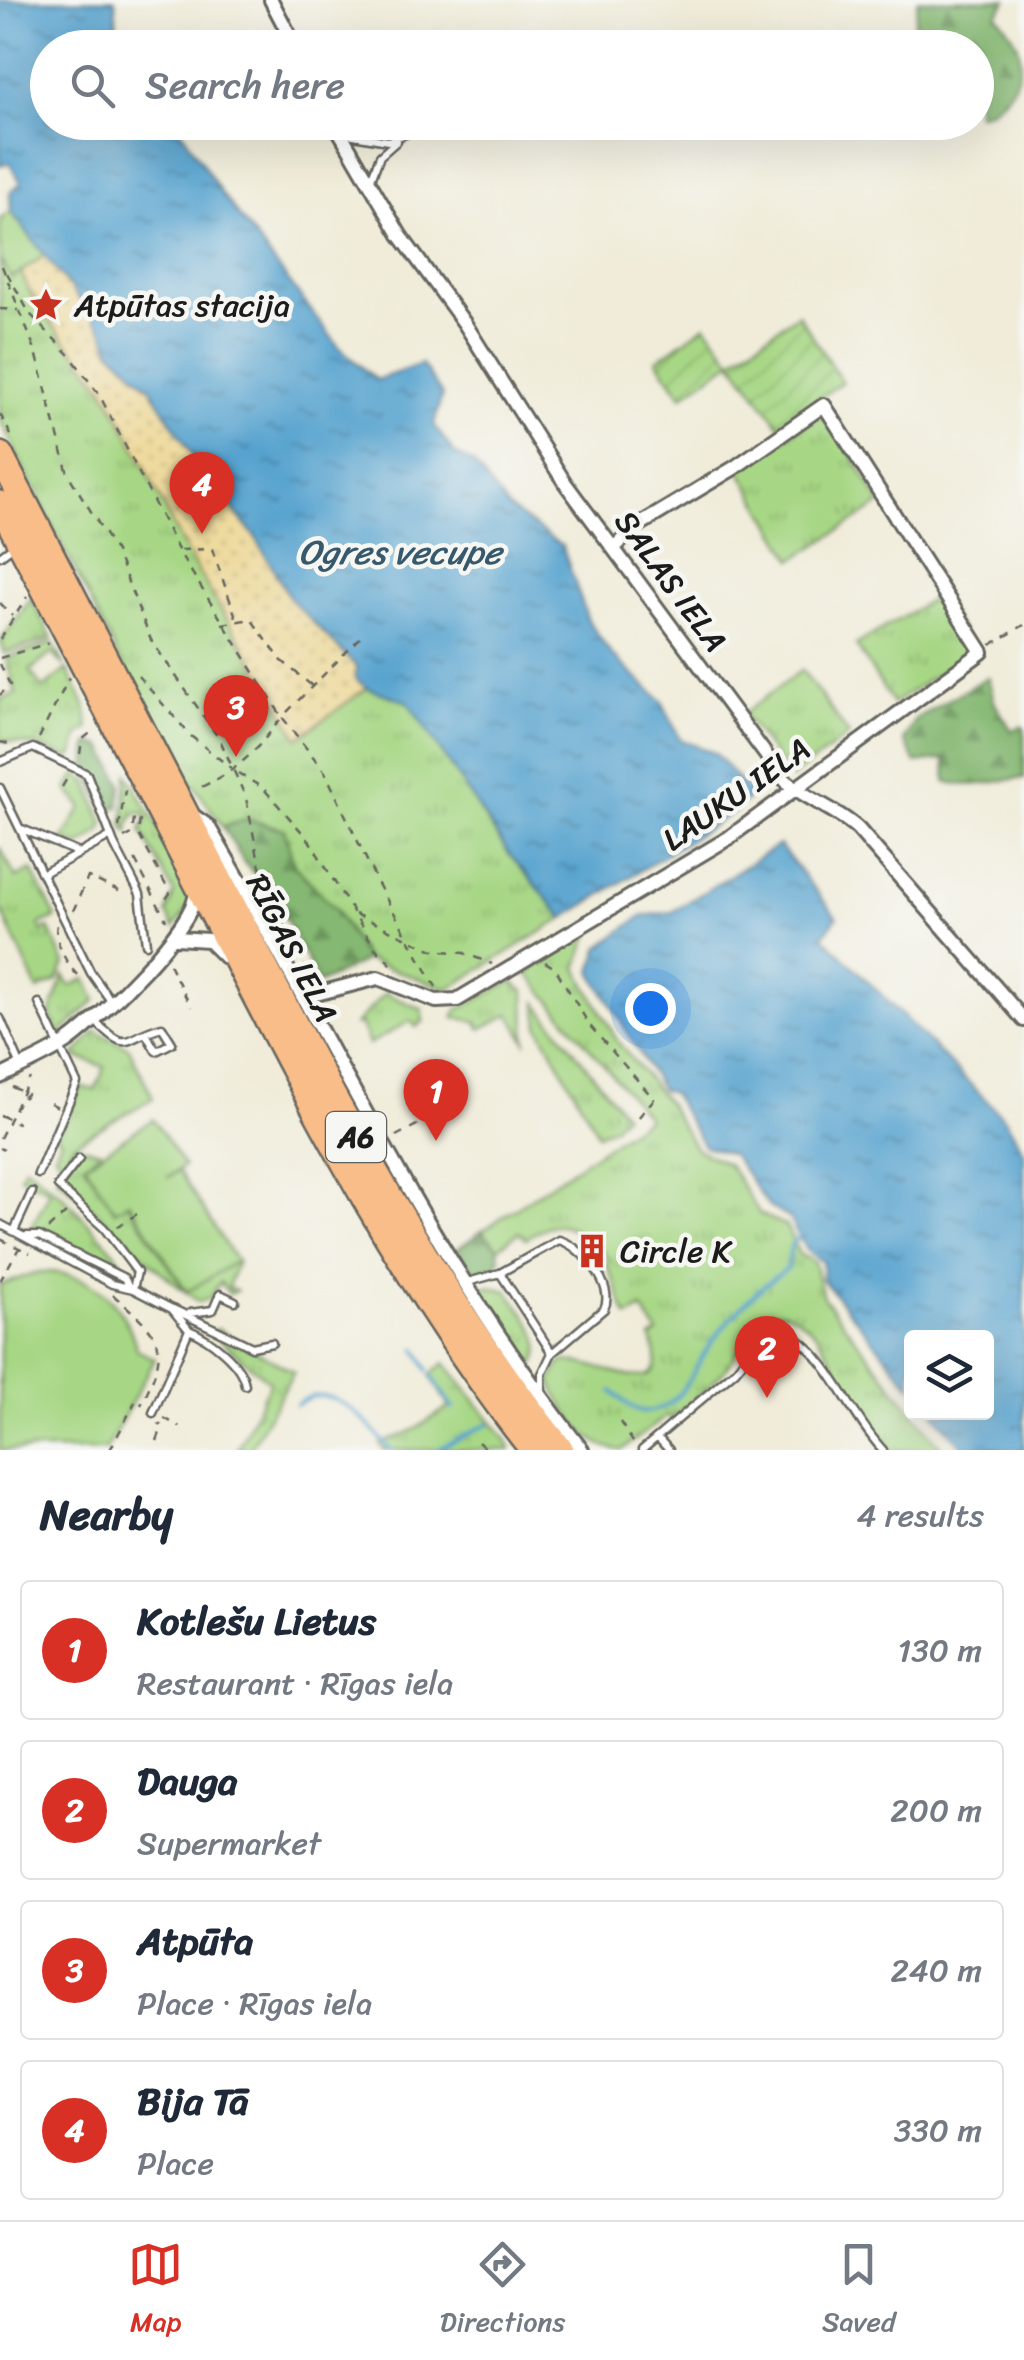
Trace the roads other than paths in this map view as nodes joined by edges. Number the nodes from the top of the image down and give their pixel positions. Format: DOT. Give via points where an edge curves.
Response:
graph roads {
  1 [pos="272,0"];
  2 [pos="287,30"];
  3 [pos="344,140"];
  4 [pos="397,140"];
  5 [pos="371,185"];
  6 [pos="8,451"];
  7 [pos="0,504"];
  8 [pos="614,548"];
  9 [pos="10,549"];
  10 [pos="80,754"];
  11 [pos="0,762"];
  12 [pos="81,768"];
  13 [pos="0,788"];
  14 [pos="793,788"];
  15 [pos="190,797"];
  16 [pos="22,829"];
  17 [pos="111,836"];
  18 [pos="80,853"];
  19 [pos="42,874"];
  20 [pos="196,882"];
  21 [pos="172,933"];
  22 [pos="146,944"];
  23 [pos="304,998"];
  24 [pos="111,1000"];
  25 [pos="38,1003"];
  26 [pos="259,1004"];
  27 [pos="0,1018"];
  28 [pos="92,1018"];
  29 [pos="1024,1020"];
  30 [pos="146,1034"];
  31 [pos="59,1047"];
  32 [pos="27,1069"];
  33 [pos="4,1081"];
  34 [pos="79,1159"];
  35 [pos="38,1174"];
  36 [pos="32,1192"];
  37 [pos="0,1224"];
  38 [pos="14,1231"];
  39 [pos="25,1236"];
  40 [pos="500,1273"];
  41 [pos="464,1282"];
  42 [pos="130,1287"];
  43 [pos="235,1301"];
  44 [pos="172,1309"];
  45 [pos="188,1313"];
  46 [pos="190,1330"];
  47 [pos="272,1344"];
  48 [pos="552,1353"];
  49 [pos="245,1384"];
  50 [pos="544,1397"];
  51 [pos="153,1413"];
  52 [pos="658,1438"];
  53 [pos="639,1448"];
  54 [pos="533,1450"];
  55 [pos="561,1450"];
  56 [pos="582,1450"];
  57 [pos="669,1450"];
  58 [pos="883,1450"];
  1 -- 2 [label="street"];
  3 -- 5 [label="street, SALAS IELA"];
  4 -- 5 [label="lane" via="380,156"];
  5 -- 8 [label="street, SALAS IELA"];
  6 -- 15 [label="highway, RĪGAS IELA / A6"];
  7 -- 9 [label="highway, RĪGAS IELA / A6"];
  8 -- 14 [label="street, SALAS IELA"];
  8 -- 14 [label="street, LAUKU IELA" via="634,528 824,405 982,652"];
  9 -- 20 [label="highway, RĪGAS IELA / A6"];
  10 -- 12 [label="lane"];
  11 -- 12 [label="lane" via="33,748"];
  12 -- 17 [label="lane"];
  13 -- 16 [label="lane"];
  14 -- 23 [label="street, LAUKU IELA" via="727,839 457,1000 436,1001 397,982 360,979"];
  14 -- 29 [label="street, SALAS IELA" via="836,808 858,829"];
  15 -- 23 [label="street"];
  15 -- 55 [label="highway, RĪGAS IELA / A6" via="394,1206"];
  16 -- 18 [label="lane"];
  16 -- 19 [label="lane"];
  17 -- 18 [label="lane"];
  17 -- 22 [label="lane" via="140,894"];
  18 -- 19 [label="lane"];
  19 -- 24 [label="lane" via="91,974"];
  20 -- 21 [label="street" via="195,902"];
  20 -- 26 [label="highway, RĪGAS IELA / A6"];
  21 -- 24 [label="street"];
  21 -- 26 [label="street" via="221,949"];
  23 -- 41 [label="street"];
  24 -- 28 [label="street"];
  25 -- 31 [label="lane"];
  26 -- 54 [label="highway, RĪGAS IELA / A6" via="405,1266"];
  27 -- 32 [label="lane"];
  28 -- 30 [label="lane" via="120,1043"];
  28 -- 31 [label="street"];
  31 -- 32 [label="street"];
  31 -- 35 [label="lane" via="77,1083"];
  32 -- 33 [label="street"];
  34 -- 42 [label="lane" via="58,1186 137,1272"];
  36 -- 38 [label="lane"];
  37 -- 38 [label="lane"];
  38 -- 39 [label="lane"];
  39 -- 42 [label="lane" via="112,1284"];
  39 -- 42 [label="lane" via="39,1236"];
  40 -- 41 [label="lane"];
  40 -- 48 [label="lane"];
  40 -- 48 [label="lane" via="559,1240 578,1248 607,1288 604,1309"];
  41 -- 50 [label="street"];
  42 -- 44 [label="lane"];
  43 -- 45 [label="lane" via="220,1294 212,1310"];
  44 -- 45 [label="lane"];
  44 -- 46 [label="lane"];
  45 -- 47 [label="lane" via="252,1347"];
  46 -- 49 [label="lane" via="239,1370"];
  46 -- 51 [label="lane"];
  48 -- 50 [label="lane" via="540,1381"];
  50 -- 56 [label="street"];
  52 -- 53 [label="lane"];
  52 -- 57 [label="lane"];
  52 -- 58 [label="lane" via="735,1372 766,1334 784,1332 818,1361"];
}
